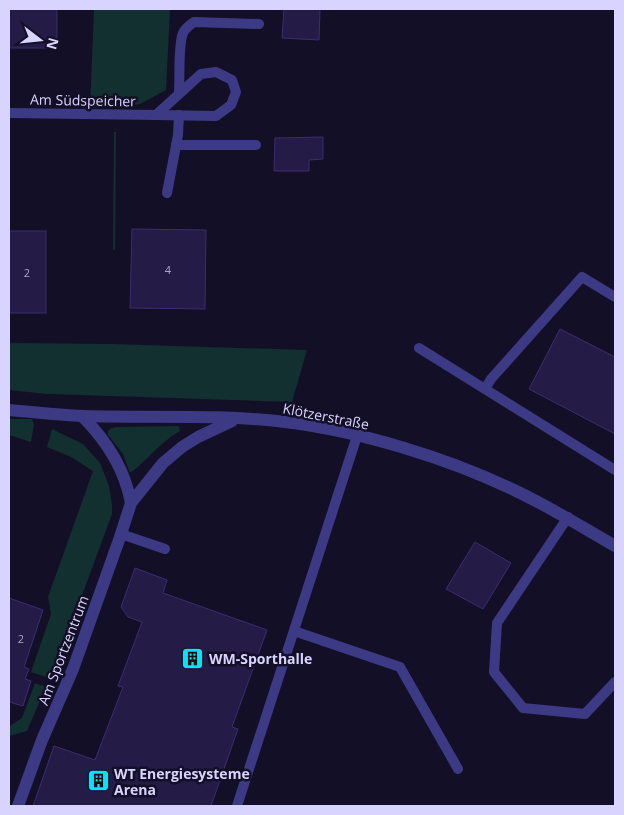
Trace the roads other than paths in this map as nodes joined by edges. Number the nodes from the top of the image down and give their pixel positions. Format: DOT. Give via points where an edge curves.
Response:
graph roads {
  1 [pos="259,24"];
  2 [pos="179,92"];
  3 [pos="9,113"];
  4 [pos="156,115"];
  5 [pos="179,115"];
  6 [pos="176,144"];
  7 [pos="256,145"];
  8 [pos="167,193"];
  9 [pos="615,297"];
  10 [pos="419,348"];
  11 [pos="485,389"];
  12 [pos="9,410"];
  13 [pos="82,416"];
  14 [pos="237,419"];
  15 [pos="357,436"];
  16 [pos="615,470"];
  17 [pos="131,503"];
  18 [pos="568,518"];
  19 [pos="121,534"];
  20 [pos="615,546"];
  21 [pos="165,549"];
  22 [pos="294,631"];
  23 [pos="615,682"];
  24 [pos="458,768"];
  25 [pos="18,806"];
  26 [pos="237,806"];
  1 -- 2 [label="lane" via="194,22 189,25 181,40"];
  2 -- 4 [label="lane, Am Südspeicher"];
  2 -- 5 [label="lane, Am Südspeicher" via="200,74 216,72 232,80 236,92 232,105 216,116"];
  3 -- 4 [label="lane, Am Südspeicher"];
  4 -- 5 [label="lane, Am Südspeicher"];
  5 -- 6 [label="lane"];
  6 -- 7 [label="lane"];
  6 -- 8 [label="lane"];
  9 -- 11 [label="lane" via="582,277"];
  10 -- 11 [label="lane"];
  11 -- 16 [label="lane"];
  12 -- 13 [label="street, Klötzerstraße"];
  13 -- 14 [label="street, Klötzerstraße"];
  13 -- 17 [label="street" via="114,457"];
  14 -- 15 [label="street, Klötzerstraße" via="284,422"];
  14 -- 17 [label="street, Am Sportzentrum" via="182,447 163,463"];
  15 -- 18 [label="street, Klötzerstraße" via="484,477"];
  15 -- 22 [label="lane"];
  17 -- 19 [label="street, Am Sportzentrum"];
  18 -- 20 [label="street, Klötzerstraße"];
  18 -- 23 [label="lane" via="497,623 494,672 524,708 585,714"];
  19 -- 21 [label="lane"];
  19 -- 25 [label="street, Am Sportzentrum" via="73,669"];
  22 -- 24 [label="lane" via="400,667"];
  22 -- 26 [label="lane"];
}
